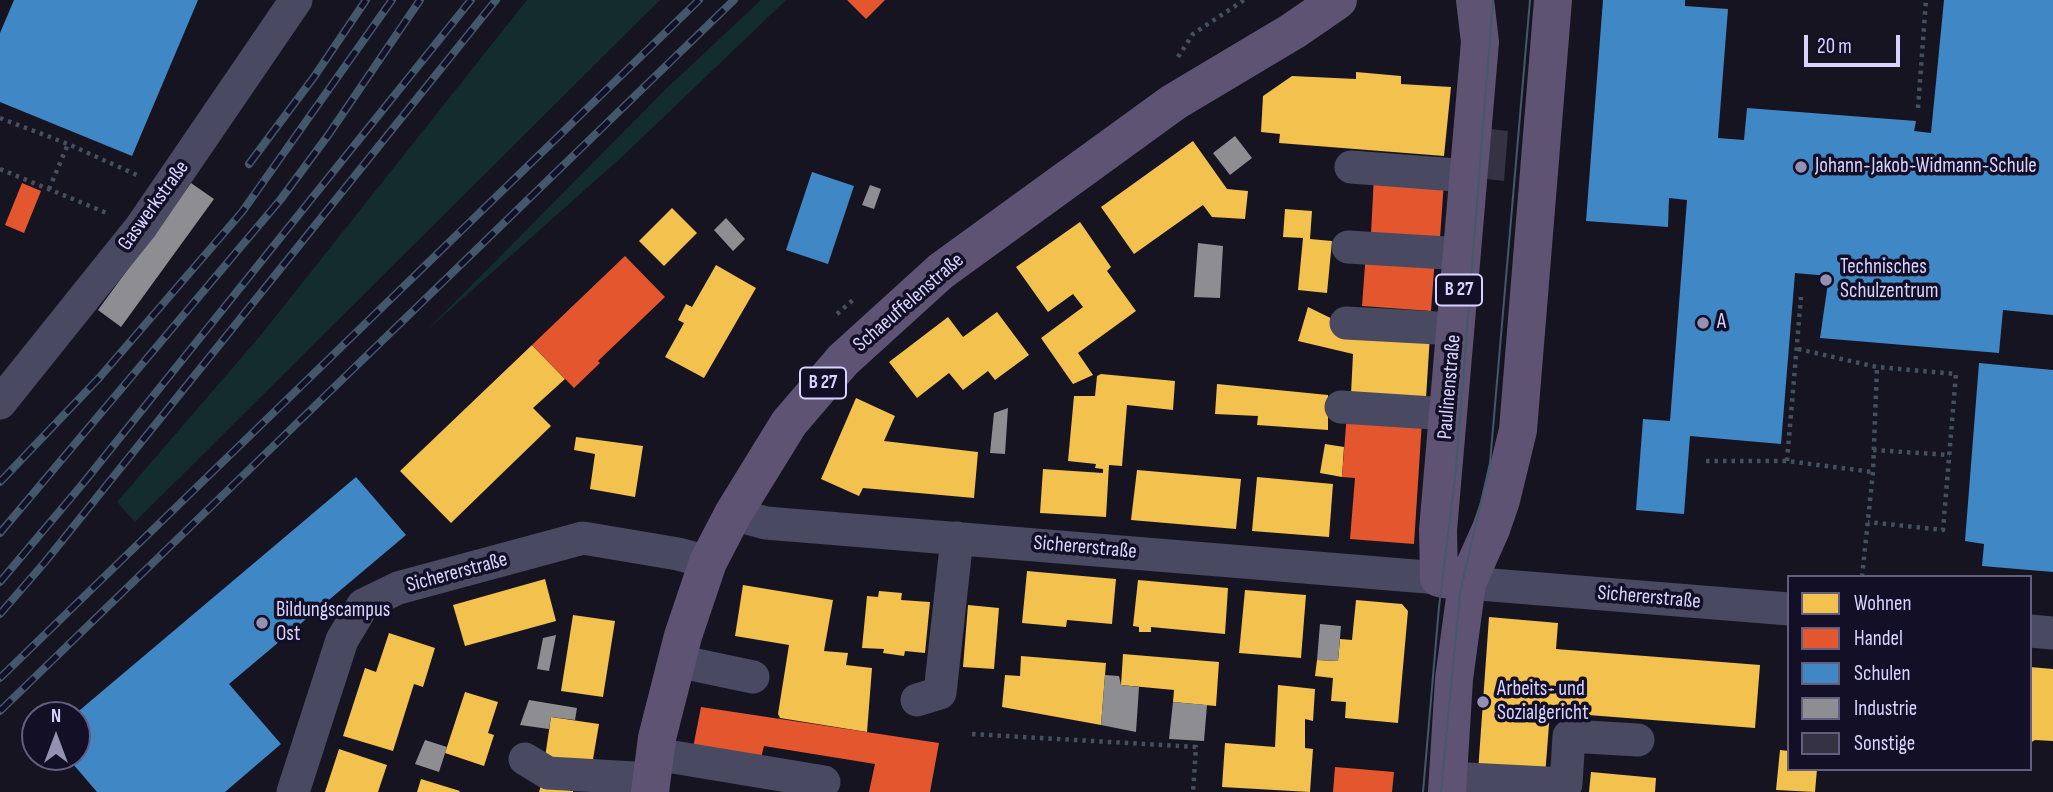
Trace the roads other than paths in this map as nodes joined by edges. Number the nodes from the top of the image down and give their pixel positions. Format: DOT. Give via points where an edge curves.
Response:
graph roads {
  1 [pos="296,0"];
  2 [pos="1338,0"];
  3 [pos="1475,0"];
  4 [pos="1553,0"];
  5 [pos="1351,167"];
  6 [pos="1469,176"];
  7 [pos="1348,247"];
  8 [pos="1462,254"];
  9 [pos="1346,323"];
  10 [pos="1456,329"];
  11 [pos="0,403"];
  12 [pos="1341,407"];
  13 [pos="1448,414"];
  14 [pos="733,514"];
  15 [pos="957,538"];
  16 [pos="708,562"];
  17 [pos="1453,580"];
  18 [pos="1787,609"];
  19 [pos="2032,631"];
  20 [pos="2053,633"];
  21 [pos="677,661"];
  22 [pos="753,677"];
  23 [pos="917,700"];
  24 [pos="1638,740"];
  25 [pos="525,759"];
  26 [pos="652,775"];
  27 [pos="824,782"];
  28 [pos="1447,785"];
  29 [pos="293,792"];
  1 -- 11 [label="street, Gaswerkstraße" via="141,228"];
  2 -- 14 [label="main road, Schaeuffelenstraße / B 27" via="1174,102 941,271 843,360 789,423"];
  3 -- 6 [label="main road, Paulinenstraße / B 27" via="1480,42"];
  4 -- 17 [label="main road, Paulinenstraße / B 27" via="1518,430 1491,529"];
  5 -- 6 [label="street"];
  6 -- 8 [label="main road, Paulinenstraße / B 27"];
  7 -- 8 [label="street"];
  8 -- 10 [label="main road, Paulinenstraße / B 27"];
  9 -- 10 [label="street"];
  10 -- 13 [label="main road, Paulinenstraße / B 27"];
  12 -- 13 [label="street"];
  13 -- 17 [label="main road, Paulinenstraße / B 27" via="1438,530"];
  14 -- 15 [label="street, Sichererstraße" via="766,523"];
  14 -- 16 [label="main road, Schaeuffelenstraße / B 27"];
  15 -- 17 [label="street, Sichererstraße"];
  15 -- 23 [label="street" via="940,693"];
  16 -- 21 [label="main road, Schaeuffelenstraße / B 27"];
  16 -- 29 [label="street, Sichererstraße" via="583,538 398,588 363,606 342,640"];
  17 -- 18 [label="street, Sichererstraße"];
  17 -- 28 [label="main road, Paulinenstraße / B 27" via="1454,679"];
  19 -- 20 [label="street"];
  21 -- 22 [label="street"];
  21 -- 26 [label="main road, Schaeuffelenstraße / B 27"];
  24 -- 28 [label="street" via="1569,736 1566,784"];
  25 -- 26 [label="street" via="548,773"];
  26 -- 27 [label="street"];
}
